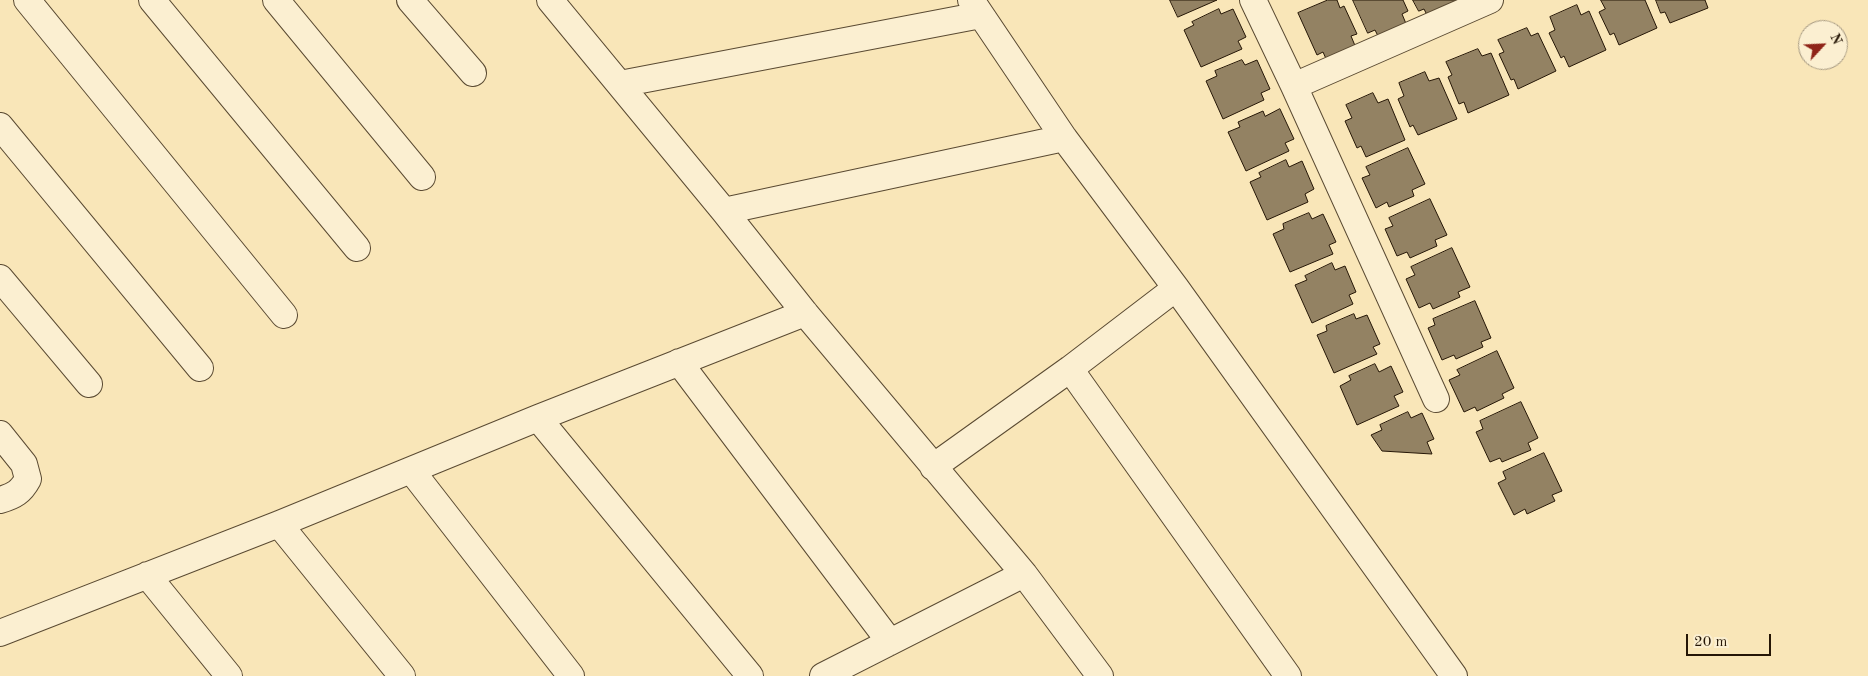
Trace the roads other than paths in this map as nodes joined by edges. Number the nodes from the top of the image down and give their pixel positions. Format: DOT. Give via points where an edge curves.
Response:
graph roads {
  1 [pos="27,0"];
  2 [pos="152,0"];
  3 [pos="276,0"];
  4 [pos="410,0"];
  5 [pos="550,0"];
  6 [pos="1253,0"];
  7 [pos="1490,0"];
  8 [pos="976,8"];
  9 [pos="473,73"];
  10 [pos="620,84"];
  11 [pos="1294,86"];
  12 [pos="0,126"];
  13 [pos="1064,138"];
  14 [pos="422,177"];
  15 [pos="724,211"];
  16 [pos="357,248"];
  17 [pos="0,278"];
  18 [pos="1176,288"];
  19 [pos="804,314"];
  20 [pos="284,315"];
  21 [pos="679,362"];
  22 [pos="200,368"];
  23 [pos="1070,369"];
  24 [pos="88,384"];
  25 [pos="1436,399"];
  26 [pos="538,418"];
  27 [pos="0,434"];
  28 [pos="933,466"];
  29 [pos="411,470"];
  30 [pos="0,500"];
  31 [pos="279,524"];
  32 [pos="1024,574"];
  33 [pos="147,576"];
  34 [pos="0,633"];
  35 [pos="890,642"];
  36 [pos="229,676"];
  37 [pos="402,676"];
  38 [pos="571,676"];
  39 [pos="750,676"];
  40 [pos="824,676"];
  41 [pos="1100,676"];
  42 [pos="1288,676"];
  43 [pos="1454,676"];
  1 -- 20 [label="street"];
  2 -- 16 [label="street"];
  3 -- 14 [label="street"];
  4 -- 9 [label="street"];
  5 -- 10 [label="street"];
  6 -- 11 [label="street"];
  7 -- 11 [label="street"];
  8 -- 10 [label="street"];
  8 -- 13 [label="street"];
  10 -- 15 [label="street"];
  11 -- 25 [label="street"];
  12 -- 22 [label="street"];
  13 -- 15 [label="street"];
  13 -- 18 [label="street"];
  15 -- 19 [label="street"];
  17 -- 24 [label="street"];
  18 -- 23 [label="street"];
  18 -- 43 [label="street"];
  19 -- 21 [label="street"];
  19 -- 28 [label="street"];
  21 -- 26 [label="street"];
  21 -- 35 [label="street"];
  23 -- 28 [label="street"];
  23 -- 42 [label="street"];
  26 -- 29 [label="street"];
  26 -- 39 [label="street"];
  27 -- 30 [label="street" via="24,464 28,479 14,496"];
  28 -- 32 [label="street"];
  29 -- 31 [label="street"];
  29 -- 38 [label="street"];
  31 -- 33 [label="street"];
  31 -- 37 [label="street"];
  32 -- 35 [label="street"];
  32 -- 41 [label="street"];
  33 -- 34 [label="street"];
  33 -- 36 [label="street"];
  35 -- 40 [label="street"];
}
